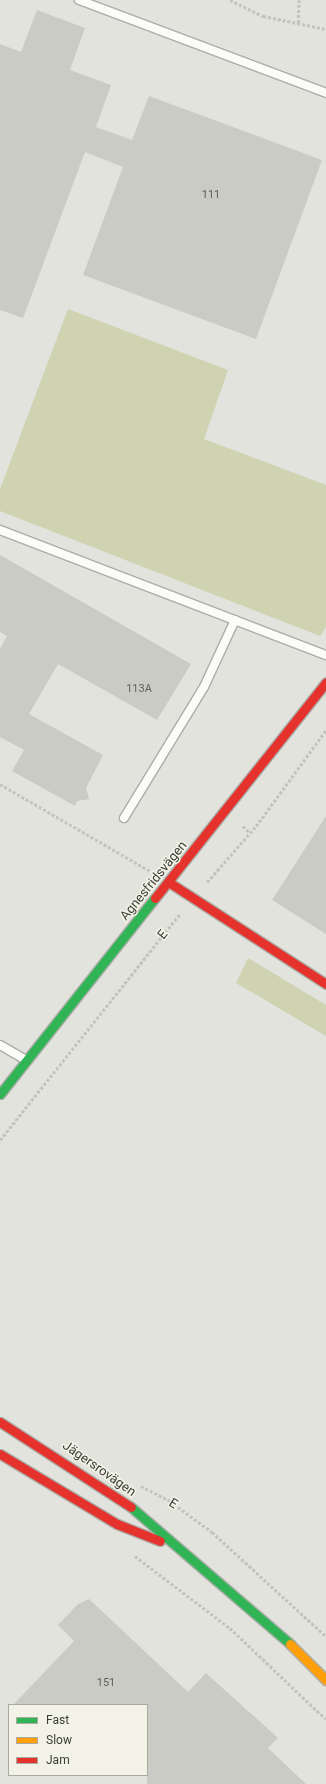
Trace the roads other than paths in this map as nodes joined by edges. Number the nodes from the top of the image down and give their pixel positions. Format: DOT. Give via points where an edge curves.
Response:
graph roads {
  1 [pos="80,0"];
  2 [pos="326,93"];
  3 [pos="0,530"];
  4 [pos="235,620"];
  5 [pos="326,655"];
  6 [pos="326,682"];
  7 [pos="124,818"];
  8 [pos="170,883"];
  9 [pos="326,984"];
  10 [pos="0,1045"];
  11 [pos="26,1061"];
  12 [pos="0,1094"];
  13 [pos="0,1422"];
  14 [pos="0,1454"];
  15 [pos="176,1547"];
  16 [pos="326,1680"];
  1 -- 2 [label="lane"];
  3 -- 4 [label="lane"];
  4 -- 5 [label="lane"];
  4 -- 7 [label="lane" via="204,687"];
  6 -- 8 [label="main road, Agnesfridsvägen"];
  8 -- 9 [label="main road"];
  8 -- 11 [label="main road, Agnesfridsvägen"];
  10 -- 11 [label="lane"];
  11 -- 12 [label="main road, Agnesfridsvägen"];
  13 -- 15 [label="main road, Jägersrovägen" via="126,1503"];
  14 -- 15 [label="main road, Jägersrovägen" via="117,1524"];
  15 -- 16 [label="main road, Jägersrovägen" via="274,1630"];
}
